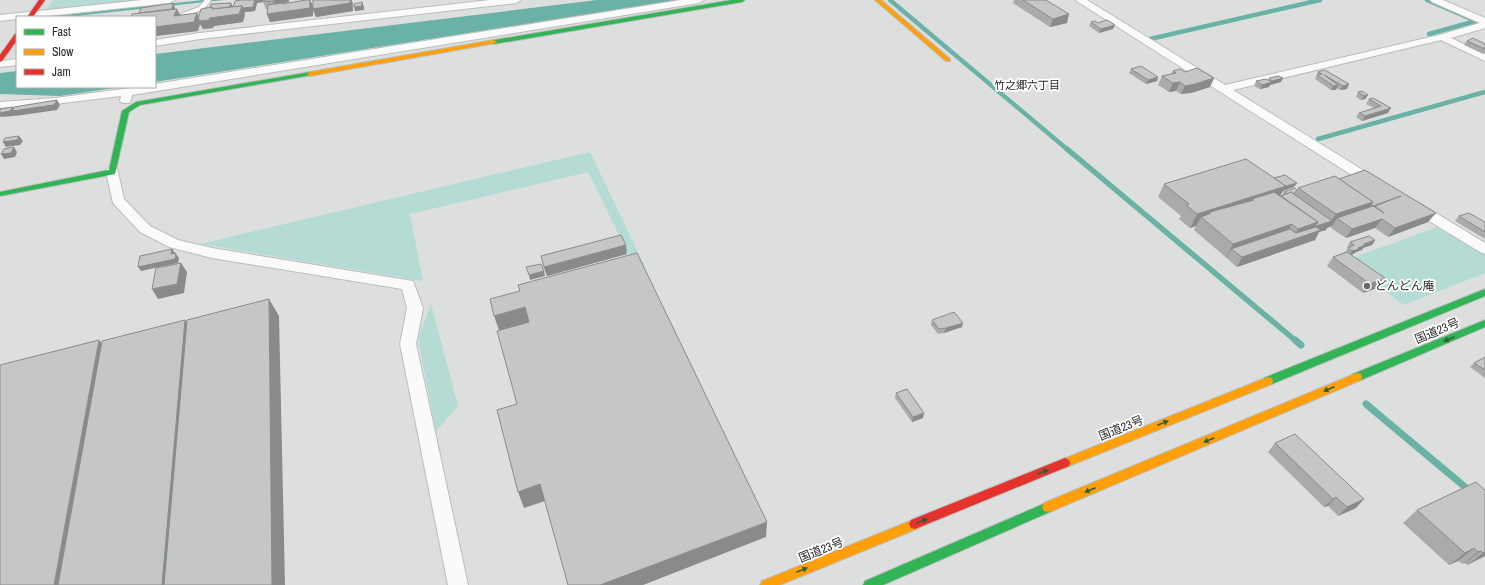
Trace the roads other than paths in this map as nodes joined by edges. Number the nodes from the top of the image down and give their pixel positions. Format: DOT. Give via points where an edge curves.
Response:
graph roads {
  1 [pos="42,0"];
  2 [pos="170,0"];
  3 [pos="516,0"];
  4 [pos="699,0"];
  5 [pos="742,0"];
  6 [pos="878,0"];
  7 [pos="1080,0"];
  8 [pos="1435,0"];
  9 [pos="207,1"];
  10 [pos="183,14"];
  11 [pos="31,16"];
  12 [pos="16,17"];
  13 [pos="0,18"];
  14 [pos="1485,22"];
  15 [pos="1485,25"];
  16 [pos="16,36"];
  17 [pos="1442,37"];
  18 [pos="156,43"];
  19 [pos="1485,58"];
  20 [pos="0,60"];
  21 [pos="948,60"];
  22 [pos="16,62"];
  23 [pos="0,64"];
  24 [pos="154,88"];
  25 [pos="156,88"];
  26 [pos="1224,89"];
  27 [pos="127,92"];
  28 [pos="0,105"];
  29 [pos="126,110"];
  30 [pos="112,172"];
  31 [pos="1382,187"];
  32 [pos="0,194"];
  33 [pos="1403,200"];
  34 [pos="1485,249"];
  35 [pos="1485,292"];
  36 [pos="1485,324"];
  37 [pos="458,585"];
  38 [pos="766,585"];
  39 [pos="869,585"];
  1 -- 11 [label="main road"];
  2 -- 11 [label="street"];
  3 -- 18 [label="street"];
  4 -- 25 [label="street"];
  5 -- 29 [label="main road" via="158,99 138,103"];
  6 -- 21 [label="main road"];
  7 -- 26 [label="street"];
  8 -- 14 [label="street"];
  9 -- 10 [label="lane" via="197,11"];
  12 -- 13 [label="street"];
  15 -- 17 [label="street"];
  16 -- 20 [label="main road"];
  17 -- 19 [label="street"];
  17 -- 26 [label="street"];
  22 -- 23 [label="street"];
  24 -- 27 [label="street"];
  26 -- 31 [label="street"];
  27 -- 28 [label="street"];
  27 -- 29 [label="street"];
  29 -- 30 [label="main road"];
  30 -- 32 [label="main road"];
  30 -- 37 [label="street" via="118,200 145,229 174,244 408,285 416,308 408,344"];
  33 -- 34 [label="street"];
  38 -- 35 [label="main road, 国道23号, one-way"];
  36 -- 39 [label="main road, 国道23号, one-way"];
}
